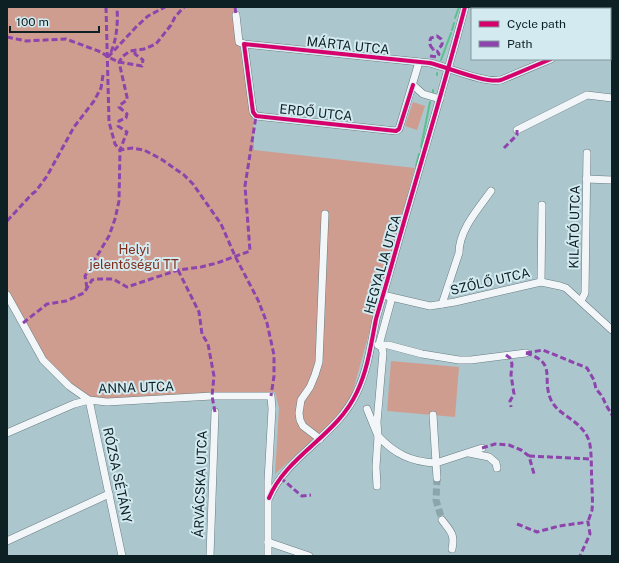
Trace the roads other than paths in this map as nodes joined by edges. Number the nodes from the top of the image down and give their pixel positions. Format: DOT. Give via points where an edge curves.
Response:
graph roads {
  1 [pos="465,7"];
  2 [pos="495,7"];
  3 [pos="504,8"];
  4 [pos="236,15"];
  5 [pos="244,44"];
  6 [pos="549,60"];
  7 [pos="419,62"];
  8 [pos="448,69"];
  9 [pos="413,85"];
  10 [pos="612,98"];
  11 [pos="440,99"];
  12 [pos="517,130"];
  13 [pos="587,153"];
  14 [pos="586,179"];
  15 [pos="612,180"];
  16 [pos="490,191"];
  17 [pos="542,206"];
  18 [pos="324,214"];
  19 [pos="541,282"];
  20 [pos="7,295"];
  21 [pos="386,296"];
  22 [pos="580,301"];
  23 [pos="442,304"];
  24 [pos="612,330"];
  25 [pos="376,344"];
  26 [pos="526,353"];
  27 [pos="90,400"];
  28 [pos="367,410"];
  29 [pos="215,412"];
  30 [pos="433,415"];
  31 [pos="7,433"];
  32 [pos="378,436"];
  33 [pos="320,439"];
  34 [pos="482,448"];
  35 [pos="467,453"];
  36 [pos="436,463"];
  37 [pos="497,468"];
  38 [pos="437,478"];
  39 [pos="376,486"];
  40 [pos="109,494"];
  41 [pos="269,498"];
  42 [pos="442,520"];
  43 [pos="7,541"];
  44 [pos="268,542"];
  45 [pos="452,549"];
  46 [pos="122,556"];
  47 [pos="210,556"];
  48 [pos="268,556"];
  49 [pos="309,556"];
  1 -- 8 [label="street, HEGYALJA UTCA"];
  2 -- 3 [label="street"];
  4 -- 5 [label="street" via="239,42"];
  5 -- 7 [label="street, MÁRTA UTCA"];
  5 -- 9 [label="street, ERDŐ UTCA" via="253,112 256,116 396,132"];
  6 -- 8 [label="street, MÁRTA UTCA" via="498,81"];
  7 -- 8 [label="street, MÁRTA UTCA"];
  7 -- 9 [label="street"];
  8 -- 11 [label="street, HEGYALJA UTCA"];
  9 -- 11 [label="street" via="423,94"];
  10 -- 12 [label="street" via="587,96"];
  11 -- 21 [label="street, HEGYALJA UTCA"];
  13 -- 14 [label="street, KILÁTÓ UTCA"];
  14 -- 15 [label="street"];
  14 -- 22 [label="street, KILÁTÓ UTCA" via="585,293"];
  16 -- 23 [label="street" via="466,226"];
  17 -- 19 [label="street"];
  18 -- 33 [label="street" via="319,362 310,388 301,400 299,413 303,426"];
  19 -- 22 [label="street, SZŐLŐ UTCA" via="566,288"];
  19 -- 23 [label="street, SZŐLŐ UTCA"];
  20 -- 27 [label="street, ANNA UTCA" via="44,360 69,386"];
  21 -- 23 [label="street, SZŐLŐ UTCA" via="430,306"];
  21 -- 25 [label="street, HEGYALJA UTCA"];
  22 -- 24 [label="street, SZŐLŐ UTCA"];
  25 -- 26 [label="street" via="459,360"];
  25 -- 32 [label="street" via="382,348 383,353"];
  25 -- 33 [label="street, HEGYALJA UTCA" via="352,403"];
  27 -- 31 [label="street" via="74,404"];
  27 -- 40 [label="street, RÓZSA SÉTÁNY"];
  27 -- 41 [label="street, ANNA UTCA" via="107,402 212,396 271,396"];
  28 -- 32 [label="street"];
  29 -- 47 [label="street, ÁRVÁCSKA UTCA"];
  30 -- 36 [label="street"];
  32 -- 36 [label="street" via="393,450 407,458"];
  32 -- 39 [label="street"];
  33 -- 41 [label="street, HEGYALJA UTCA" via="285,472"];
  34 -- 35 [label="street"];
  35 -- 36 [label="street"];
  35 -- 37 [label="street" via="489,457 496,463"];
  36 -- 38 [label="street"];
  40 -- 43 [label="street"];
  40 -- 46 [label="street, RÓZSA SÉTÁNY"];
  41 -- 44 [label="street"];
  42 -- 45 [label="street" via="453,534"];
  44 -- 48 [label="street"];
  44 -- 49 [label="street"];
}
